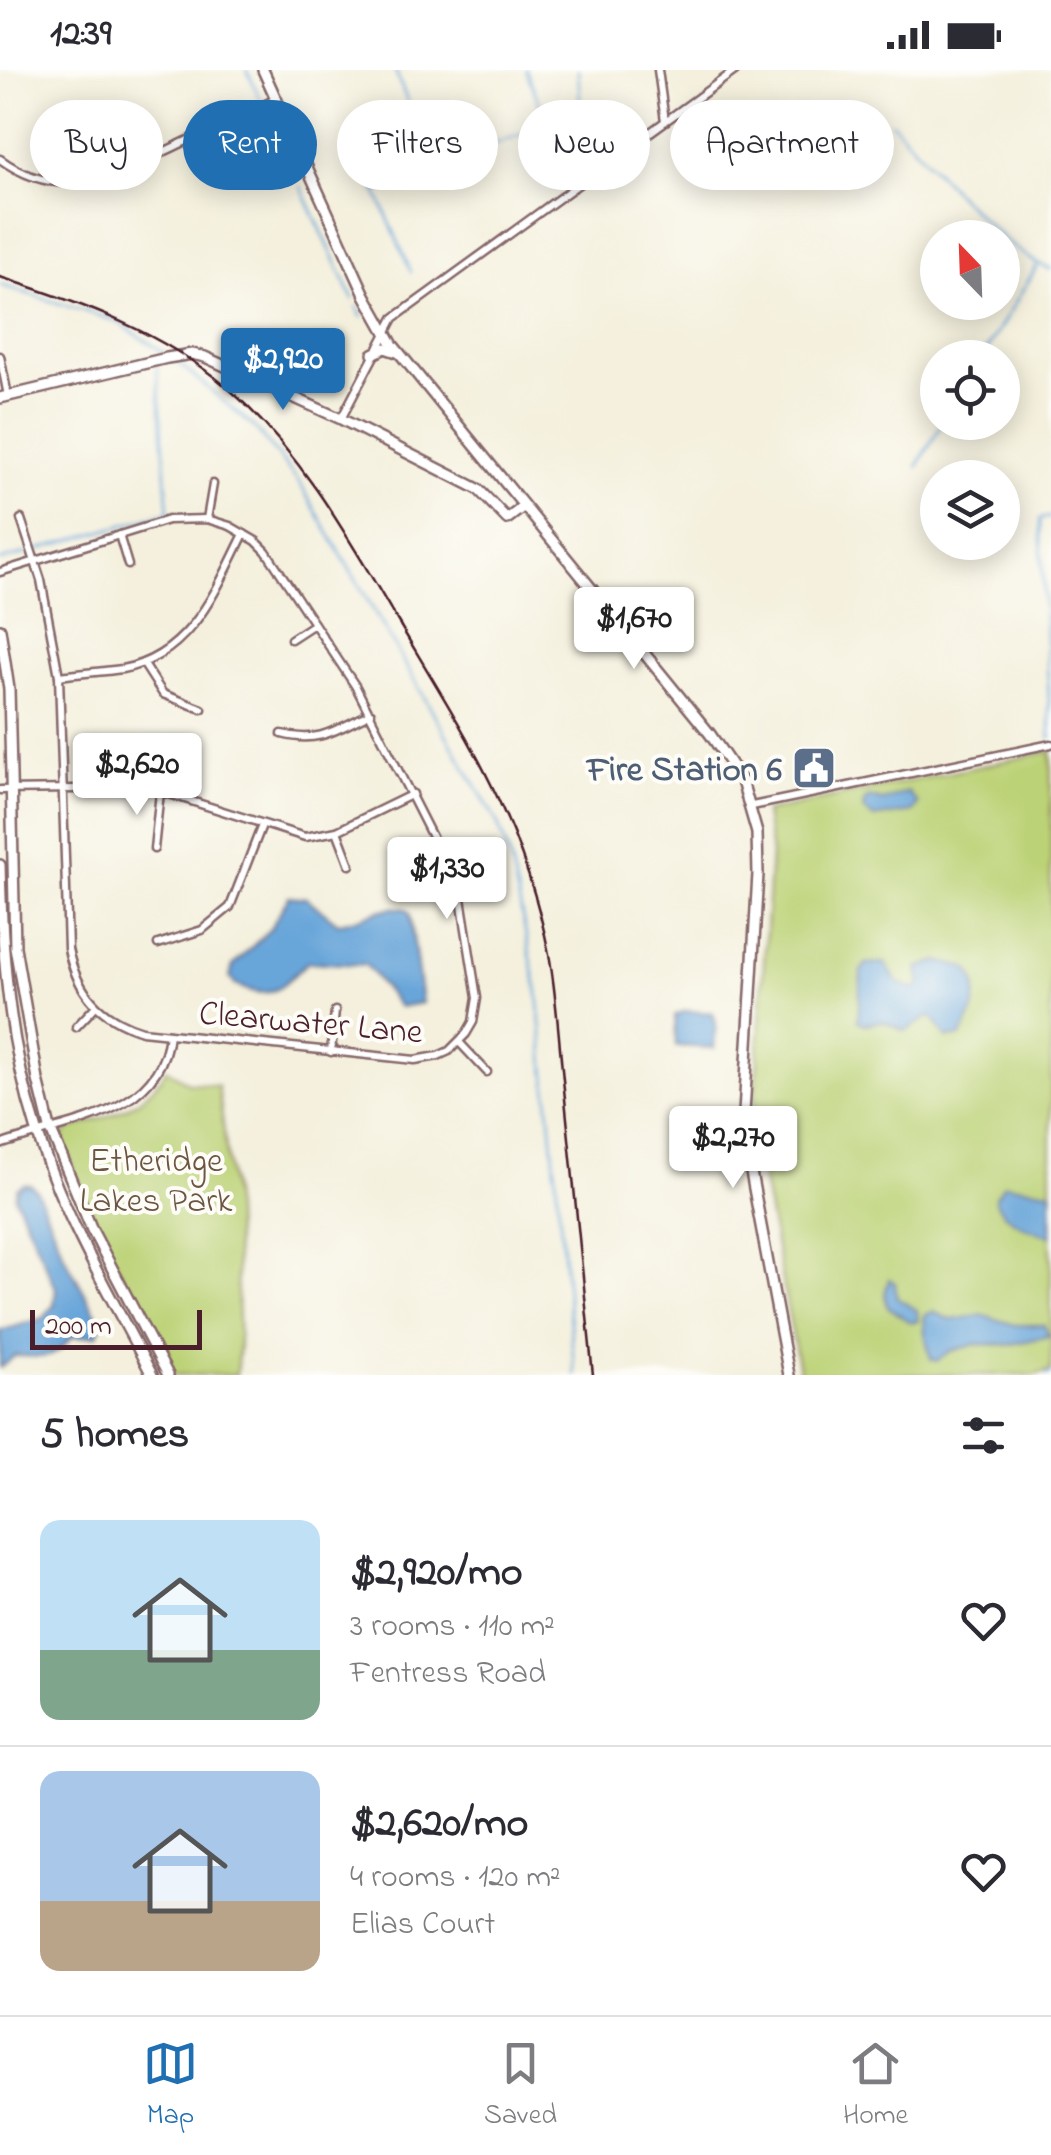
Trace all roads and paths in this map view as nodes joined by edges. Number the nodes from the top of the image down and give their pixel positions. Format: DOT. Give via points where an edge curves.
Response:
graph roads {
  1 [pos="262,70"];
  2 [pos="658,70"];
  3 [pos="736,70"];
  4 [pos="276,99"];
  5 [pos="665,121"];
  6 [pos="0,159"];
  7 [pos="384,331"];
  8 [pos="397,352"];
  9 [pos="373,354"];
  10 [pos="0,356"];
  11 [pos="4,397"];
  12 [pos="341,419"];
  13 [pos="213,484"];
  14 [pos="523,507"];
  15 [pos="21,519"];
  16 [pos="207,519"];
  17 [pos="244,534"];
  18 [pos="119,535"];
  19 [pos="35,561"];
  20 [pos="128,565"];
  21 [pos="0,572"];
  22 [pos="314,624"];
  23 [pos="0,629"];
  24 [pos="291,639"];
  25 [pos="143,663"];
  26 [pos="59,676"];
  27 [pos="202,710"];
  28 [pos="371,713"];
  29 [pos="282,734"];
  30 [pos="1051,744"];
  31 [pos="63,788"];
  32 [pos="0,790"];
  33 [pos="12,790"];
  34 [pos="160,792"];
  35 [pos="413,794"];
  36 [pos="752,806"];
  37 [pos="262,825"];
  38 [pos="337,831"];
  39 [pos="154,849"];
  40 [pos="0,865"];
  41 [pos="350,865"];
  42 [pos="158,944"];
  43 [pos="15,947"];
  44 [pos="1,950"];
  45 [pos="95,1008"];
  46 [pos="335,1011"];
  47 [pos="76,1027"];
  48 [pos="168,1034"];
  49 [pos="460,1042"];
  50 [pos="331,1052"];
  51 [pos="486,1072"];
  52 [pos="50,1128"];
  53 [pos="37,1132"];
  54 [pos="0,1146"];
  55 [pos="152,1375"];
  56 [pos="168,1375"];
  57 [pos="789,1375"];
  1 -- 4 [label="street"];
  2 -- 5 [label="street"];
  3 -- 5 [label="street"];
  4 -- 6 [label="street" via="90,182 43,180"];
  4 -- 7 [label="street"];
  5 -- 7 [label="street"];
  7 -- 8 [label="street"];
  7 -- 9 [label="street"];
  8 -- 9 [label="street"];
  8 -- 14 [label="street"];
  9 -- 12 [label="street"];
  10 -- 11 [label="street"];
  11 -- 12 [label="street" via="195,354"];
  12 -- 14 [label="street" via="482,492 507,519"];
  13 -- 16 [label="street"];
  14 -- 36 [label="street" via="710,734"];
  15 -- 19 [label="street"];
  16 -- 17 [label="street, Clearwater Lane"];
  16 -- 18 [label="street, Clearwater Lane" via="168,520"];
  17 -- 22 [label="street, Clearwater Lane" via="266,551"];
  17 -- 25 [label="street" via="202,616 173,646"];
  18 -- 19 [label="street, Clearwater Lane"];
  18 -- 20 [label="street"];
  19 -- 21 [label="street, Clearwater Lane"];
  19 -- 26 [label="street"];
  22 -- 24 [label="street"];
  22 -- 28 [label="street, Clearwater Lane"];
  23 -- 33 [label="street"];
  25 -- 26 [label="street"];
  25 -- 27 [label="street" via="163,694"];
  26 -- 31 [label="street"];
  28 -- 29 [label="street" via="318,738"];
  28 -- 35 [label="street, Clearwater Lane"];
  30 -- 36 [label="street"];
  31 -- 33 [label="street"];
  31 -- 34 [label="street"];
  31 -- 45 [label="street" via="68,949"];
  32 -- 33 [label="street"];
  33 -- 43 [label="street"];
  34 -- 37 [label="street"];
  34 -- 39 [label="street"];
  35 -- 38 [label="street"];
  35 -- 49 [label="street, Clearwater Lane" via="462,904 477,998"];
  36 -- 57 [label="street" via="758,874 743,1130"];
  37 -- 38 [label="street" via="305,838"];
  37 -- 42 [label="street" via="230,907 202,930"];
  38 -- 41 [label="street"];
  40 -- 44 [label="street"];
  43 -- 44 [label="street"];
  43 -- 52 [label="street"];
  44 -- 53 [label="street"];
  45 -- 47 [label="street"];
  45 -- 48 [label="street, Clearwater Lane" via="129,1027"];
  46 -- 50 [label="street"];
  48 -- 50 [label="street, Clearwater Lane"];
  48 -- 52 [label="street" via="162,1063 139,1095"];
  49 -- 50 [label="street, Clearwater Lane" via="427,1059"];
  49 -- 51 [label="street"];
  52 -- 53 [label="street"];
  52 -- 56 [label="street" via="92,1230"];
  53 -- 54 [label="street"];
  53 -- 55 [label="street" via="77,1232"];
}
